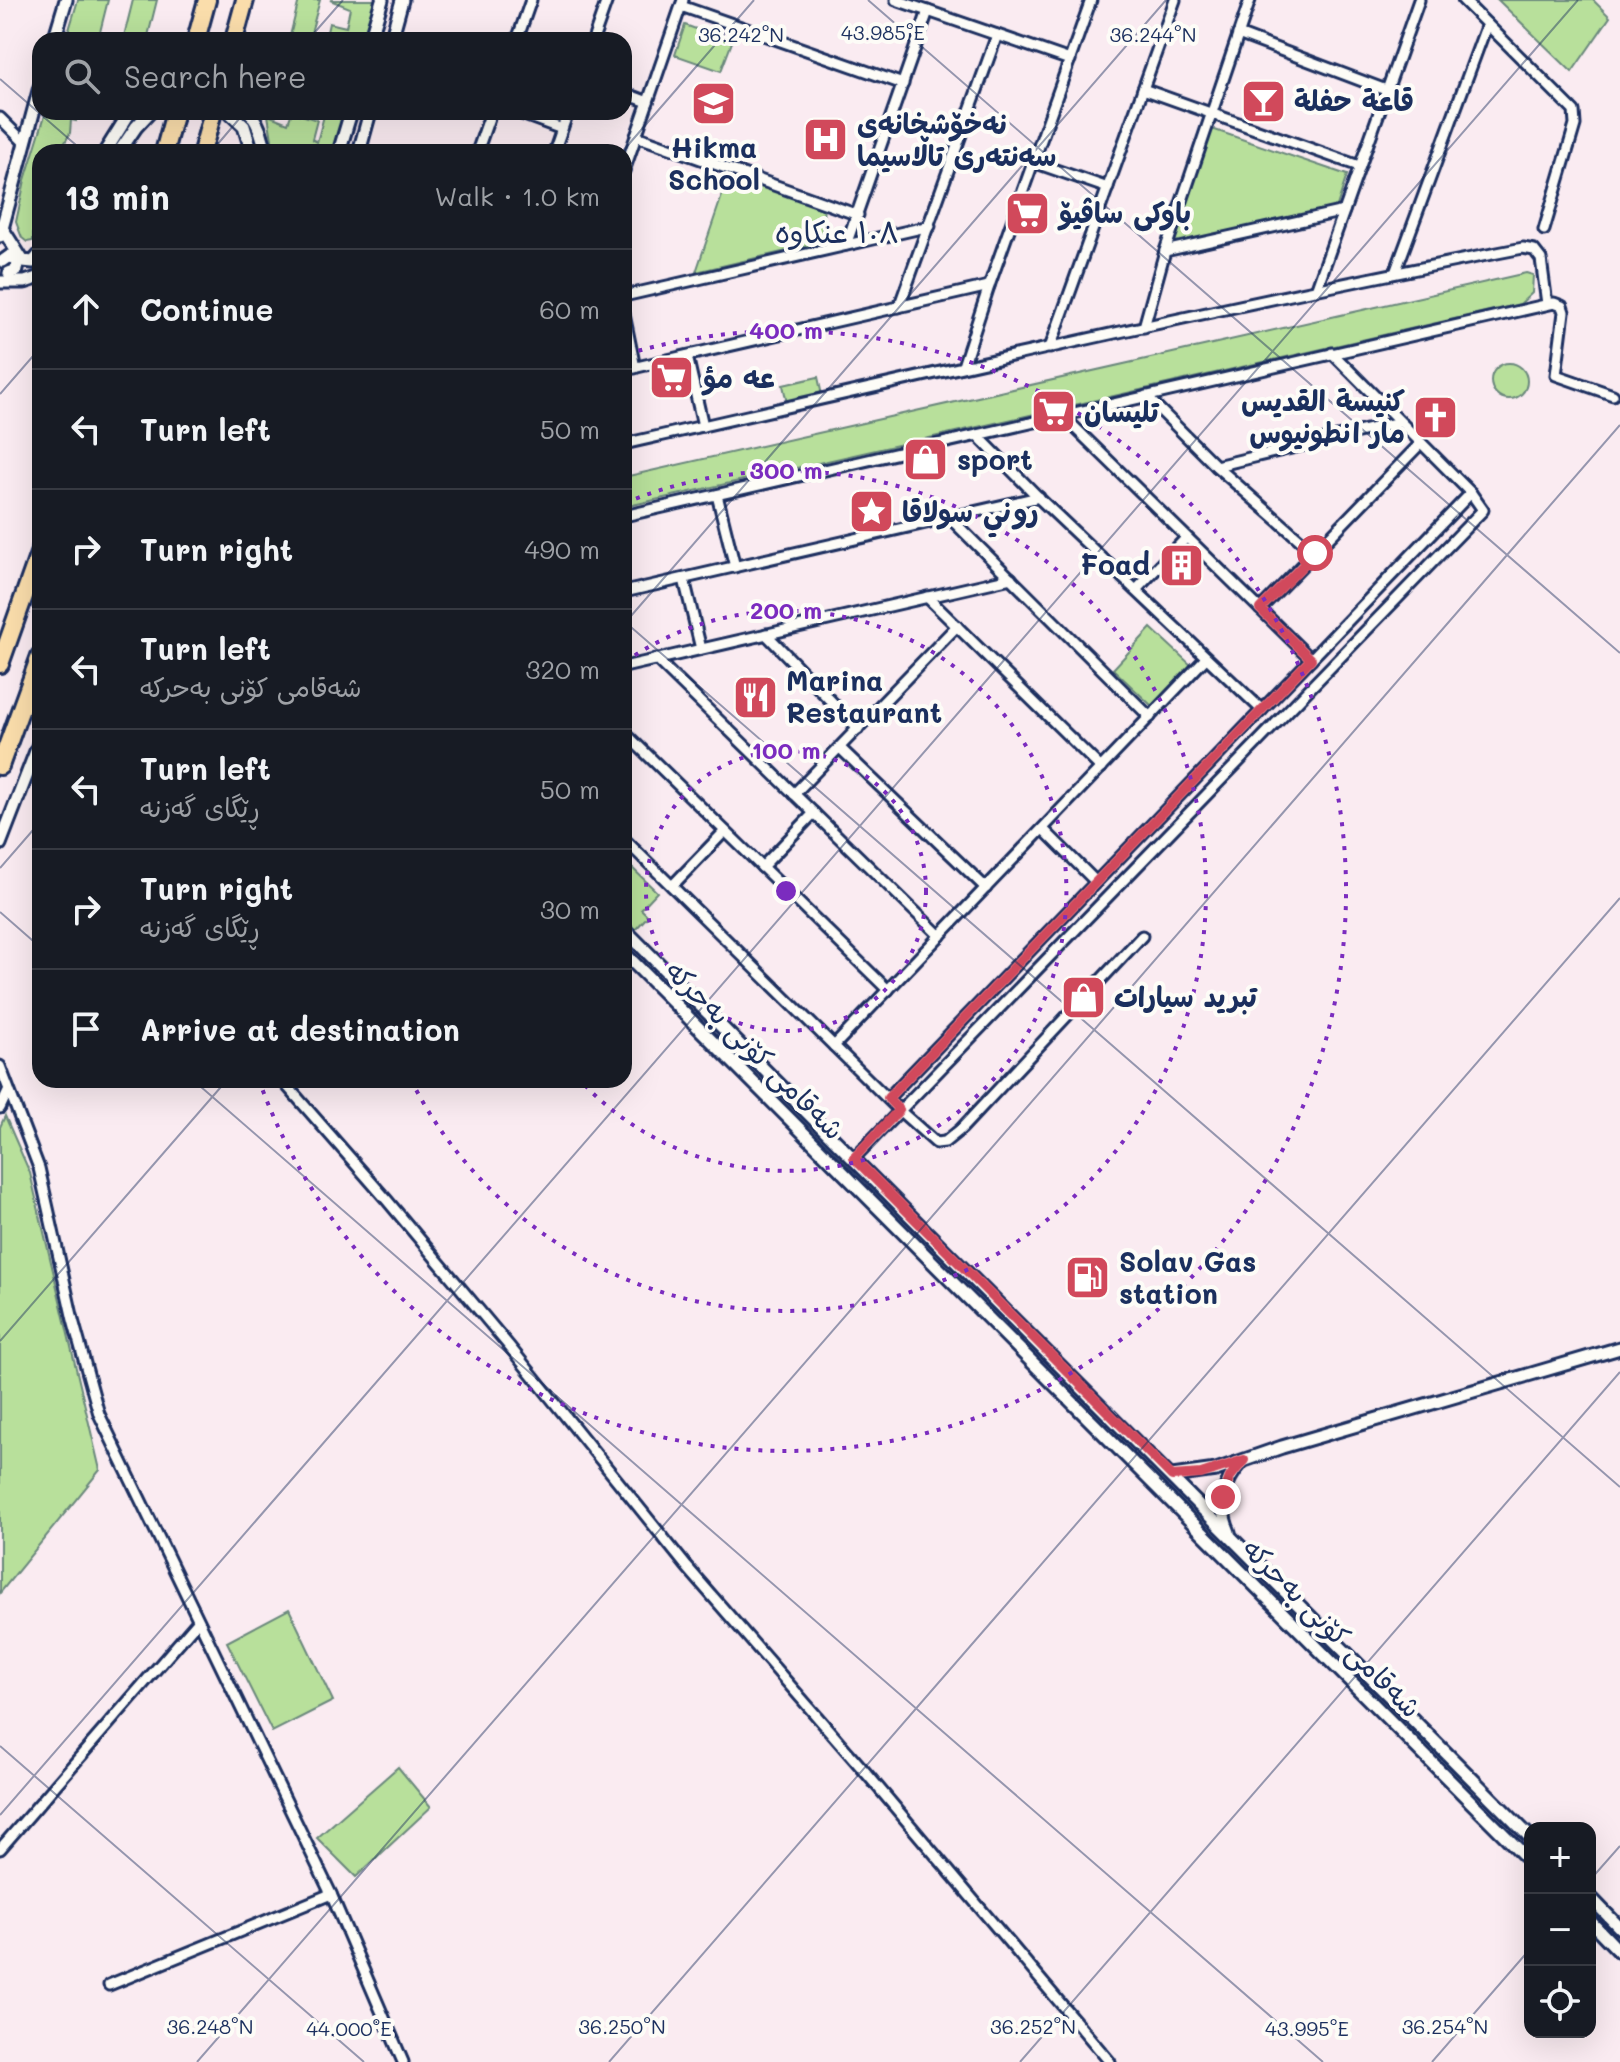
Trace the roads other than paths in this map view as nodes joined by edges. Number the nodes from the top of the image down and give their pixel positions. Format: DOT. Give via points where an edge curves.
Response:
graph roads {
  1 [pos="66,0"];
  2 [pos="207,0"];
  3 [pos="245,0"];
  4 [pos="382,0"];
  5 [pos="402,0"];
  6 [pos="531,0"];
  7 [pos="607,0"];
  8 [pos="896,0"];
  9 [pos="1091,0"];
  10 [pos="1175,0"];
  11 [pos="1250,0"];
  12 [pos="1419,0"];
  13 [pos="1463,0"];
  14 [pos="682,3"];
  15 [pos="928,11"];
  16 [pos="376,21"];
  17 [pos="1487,24"];
  18 [pos="395,26"];
  19 [pos="56,32"];
  20 [pos="198,32"];
  21 [pos="236,32"];
  22 [pos="373,32"];
  23 [pos="393,32"];
  24 [pos="520,32"];
  25 [pos="596,32"];
  26 [pos="1238,34"];
  27 [pos="997,35"];
  28 [pos="1070,60"];
  29 [pos="903,84"];
  30 [pos="1143,89"];
  31 [pos="1386,90"];
  32 [pos="632,96"];
  33 [pos="648,102"];
  34 [pos="32,114"];
  35 [pos="1213,114"];
  36 [pos="0,118"];
  37 [pos="125,120"];
  38 [pos="143,120"];
  39 [pos="173,120"];
  40 [pos="211,120"];
  41 [pos="238,120"];
  42 [pos="255,120"];
  43 [pos="349,120"];
  44 [pos="368,120"];
  45 [pos="488,120"];
  46 [pos="538,120"];
  47 [pos="565,120"];
  48 [pos="562,129"];
  49 [pos="636,136"];
  50 [pos="24,142"];
  51 [pos="110,144"];
  52 [pos="124,144"];
  53 [pos="166,144"];
  54 [pos="204,144"];
  55 [pos="250,144"];
  56 [pos="265,144"];
  57 [pos="341,144"];
  58 [pos="361,144"];
  59 [pos="480,144"];
  60 [pos="557,144"];
  61 [pos="632,148"];
  62 [pos="1033,162"];
  63 [pos="1359,166"];
  64 [pos="1108,188"];
  65 [pos="1344,211"];
  66 [pos="858,215"];
  67 [pos="930,226"];
  68 [pos="1,230"];
  69 [pos="1544,230"];
  70 [pos="846,245"];
  71 [pos="1165,251"];
  72 [pos="21,261"];
  73 [pos="32,262"];
  74 [pos="4,268"];
  75 [pos="1395,273"];
  76 [pos="32,280"];
  77 [pos="989,286"];
  78 [pos="1316,290"];
  79 [pos="632,294"];
  80 [pos="1547,304"];
  81 [pos="899,307"];
  82 [pos="1144,327"];
  83 [pos="1050,348"];
  84 [pos="632,353"];
  85 [pos="1332,353"];
  86 [pos="687,356"];
  87 [pos="963,366"];
  88 [pos="635,368"];
  89 [pos="632,369"];
  90 [pos="1613,395"];
  91 [pos="1146,396"];
  92 [pos="1062,415"];
  93 [pos="1400,422"];
  94 [pos="703,426"];
  95 [pos="977,435"];
  96 [pos="632,442"];
  97 [pos="1421,443"];
  98 [pos="1216,466"];
  99 [pos="1471,493"];
  100 [pos="717,495"];
  101 [pos="1039,497"];
  102 [pos="632,514"];
  103 [pos="950,518"];
  104 [pos="1186,538"];
  105 [pos="1315,553"];
  106 [pos="735,567"];
  107 [pos="32,574"];
  108 [pos="1011,578"];
  109 [pos="684,579"];
  110 [pos="632,590"];
  111 [pos="1136,590"];
  112 [pos="927,597"];
  113 [pos="1260,609"];
  114 [pos="957,626"];
  115 [pos="766,634"];
  116 [pos="701,649"];
  117 [pos="1206,658"];
  118 [pos="656,659"];
  119 [pos="1311,659"];
  120 [pos="0,664"];
  121 [pos="632,665"];
  122 [pos="32,678"];
  123 [pos="1262,710"];
  124 [pos="1150,717"];
  125 [pos="858,729"];
  126 [pos="632,740"];
  127 [pos="840,748"];
  128 [pos="32,762"];
  129 [pos="0,766"];
  130 [pos="1101,768"];
  131 [pos="794,794"];
  132 [pos="814,813"];
  133 [pos="1043,829"];
  134 [pos="725,831"];
  135 [pos="0,844"];
  136 [pos="632,847"];
  137 [pos="762,867"];
  138 [pos="1096,882"];
  139 [pos="672,886"];
  140 [pos="986,888"];
  141 [pos="940,936"];
  142 [pos="1142,936"];
  143 [pos="632,937"];
  144 [pos="632,961"];
  145 [pos="888,990"];
  146 [pos="834,1046"];
  147 [pos="0,1066"];
  148 [pos="289,1088"];
  149 [pos="8,1091"];
  150 [pos="888,1098"];
  151 [pos="0,1108"];
  152 [pos="899,1110"];
  153 [pos="854,1158"];
  154 [pos="1620,1348"];
  155 [pos="1244,1460"];
  156 [pos="1172,1476"];
  157 [pos="1233,1538"];
  158 [pos="198,1621"];
  159 [pos="1524,1831"];
  160 [pos="0,1849"];
  161 [pos="1524,1855"];
  162 [pos="331,1894"];
  163 [pos="1596,1903"];
  164 [pos="1596,1927"];
  165 [pos="1620,1928"];
  166 [pos="1620,1952"];
  167 [pos="109,1985"];
  168 [pos="403,2062"];
  169 [pos="1110,2062"];
  1 -- 19 [label="street"];
  2 -- 20 [label="highway"];
  3 -- 21 [label="highway"];
  4 -- 16 [label="street"];
  5 -- 18 [label="street"];
  6 -- 24 [label="street"];
  7 -- 25 [label="street"];
  8 -- 15 [label="street"];
  9 -- 28 [label="street"];
  10 -- 30 [label="street"];
  11 -- 26 [label="street"];
  12 -- 31 [label="street"];
  13 -- 17 [label="street"];
  14 -- 29 [label="street"];
  14 -- 33 [label="street"];
  15 -- 27 [label="street"];
  15 -- 29 [label="street"];
  16 -- 18 [label="street"];
  16 -- 22 [label="street"];
  17 -- 69 [label="street" via="1575,116"];
  17 -- 75 [label="street"];
  18 -- 23 [label="street"];
  26 -- 31 [label="street"];
  26 -- 35 [label="street"];
  27 -- 28 [label="street"];
  27 -- 67 [label="street"];
  28 -- 62 [label="street"];
  29 -- 66 [label="street"];
  30 -- 35 [label="street"];
  30 -- 64 [label="street"];
  31 -- 63 [label="street"];
  32 -- 33 [label="street"];
  33 -- 49 [label="street"];
  34 -- 50 [label="street"];
  35 -- 63 [label="street"];
  35 -- 71 [label="street"];
  36 -- 50 [label="street"];
  37 -- 51 [label="street"];
  38 -- 52 [label="street"];
  39 -- 53 [label="highway"];
  40 -- 54 [label="highway"];
  41 -- 55 [label="street"];
  42 -- 56 [label="street"];
  43 -- 57 [label="street"];
  44 -- 58 [label="street"];
  45 -- 59 [label="street"];
  46 -- 48 [label="street"];
  47 -- 48 [label="street"];
  48 -- 60 [label="street"];
  49 -- 61 [label="street"];
  49 -- 66 [label="street"];
  50 -- 68 [label="street"];
  62 -- 64 [label="street"];
  62 -- 77 [label="street"];
  63 -- 65 [label="street"];
  64 -- 83 [label="street"];
  65 -- 71 [label="street"];
  65 -- 78 [label="street"];
  66 -- 70 [label="street"];
  67 -- 70 [label="street"];
  67 -- 81 [label="street"];
  68 -- 72 [label="street"];
  70 -- 79 [label="street"];
  71 -- 82 [label="street"];
  72 -- 73 [label="street"];
  72 -- 74 [label="street" via="17,270"];
  74 -- 76 [label="street" via="25,282"];
  75 -- 78 [label="street"];
  75 -- 80 [label="street" via="1531,248 1541,259"];
  77 -- 81 [label="street"];
  77 -- 87 [label="street"];
  78 -- 82 [label="street"];
  80 -- 85 [label="street"];
  80 -- 90 [label="street" via="1560,304 1564,312 1556,375"];
  81 -- 86 [label="street"];
  82 -- 83 [label="street"];
  83 -- 87 [label="street"];
  84 -- 88 [label="street"];
  85 -- 91 [label="street"];
  85 -- 93 [label="street"];
  86 -- 88 [label="street"];
  86 -- 94 [label="street"];
  87 -- 94 [label="street"];
  88 -- 89 [label="street"];
  91 -- 92 [label="street"];
  91 -- 98 [label="street"];
  92 -- 95 [label="street"];
  92 -- 104 [label="street"];
  93 -- 97 [label="street"];
  93 -- 98 [label="street"];
  94 -- 96 [label="street"];
  95 -- 100 [label="street"];
  95 -- 101 [label="street"];
  97 -- 99 [label="street"];
  97 -- 105 [label="street"];
  98 -- 105 [label="street"];
  99 -- 119 [label="street"];
  99 -- 152 [label="street" via="1483,510"];
  100 -- 102 [label="street"];
  100 -- 106 [label="street"];
  101 -- 103 [label="street"];
  101 -- 111 [label="street"];
  103 -- 106 [label="street"];
  103 -- 108 [label="street"];
  104 -- 111 [label="street"];
  104 -- 113 [label="street"];
  105 -- 113 [label="street"];
  106 -- 109 [label="street"];
  107 -- 120 [label="highway"];
  108 -- 112 [label="street"];
  108 -- 124 [label="street"];
  109 -- 110 [label="street"];
  109 -- 116 [label="street"];
  111 -- 117 [label="street"];
  112 -- 114 [label="street"];
  112 -- 115 [label="street"];
  113 -- 119 [label="street"];
  114 -- 125 [label="street"];
  114 -- 130 [label="street"];
  115 -- 116 [label="street"];
  115 -- 125 [label="street"];
  116 -- 118 [label="street"];
  117 -- 123 [label="street"];
  117 -- 124 [label="street"];
  118 -- 121 [label="street"];
  118 -- 131 [label="street"];
  119 -- 123 [label="street"];
  122 -- 129 [label="highway"];
  123 -- 138 [label="street"];
  124 -- 130 [label="street"];
  125 -- 127 [label="street"];
  126 -- 134 [label="street"];
  127 -- 131 [label="street"];
  127 -- 140 [label="street"];
  128 -- 135 [label="street"];
  130 -- 133 [label="street"];
  131 -- 132 [label="street"];
  132 -- 137 [label="street"];
  132 -- 141 [label="street"];
  133 -- 138 [label="street"];
  133 -- 140 [label="street"];
  134 -- 137 [label="street"];
  134 -- 139 [label="street"];
  136 -- 139 [label="street"];
  137 -- 145 [label="street"];
  138 -- 150 [label="street"];
  139 -- 146 [label="street"];
  140 -- 141 [label="street"];
  141 -- 145 [label="street"];
  142 -- 152 [label="street" via="952,1138 936,1143"];
  143 -- 153 [label="street, شەقامی کۆنی بەحرکە"];
  144 -- 161 [label="street, شەقامی کۆنی بەحرکە"];
  145 -- 146 [label="street"];
  146 -- 150 [label="street"];
  147 -- 149 [label="street"];
  148 -- 169 [label="street" via="489,1322 687,1567"];
  149 -- 151 [label="street"];
  149 -- 158 [label="street" via="39,1168 99,1414"];
  150 -- 152 [label="street"];
  152 -- 153 [label="street"];
  153 -- 156 [label="street, شەقامی کۆنی بەحرکە"];
  154 -- 155 [label="street"];
  155 -- 156 [label="street" via="1201,1474"];
  155 -- 157 [label="street" via="1223,1497 1224,1519"];
  156 -- 157 [label="street, شەقامی کۆنی بەحرکە"];
  157 -- 159 [label="street, شەقامی کۆنی بەحرکە"];
  158 -- 160 [label="street"];
  158 -- 162 [label="street"];
  162 -- 167 [label="street"];
  162 -- 168 [label="street"];
  163 -- 165 [label="street"];
  164 -- 166 [label="street"];
}
